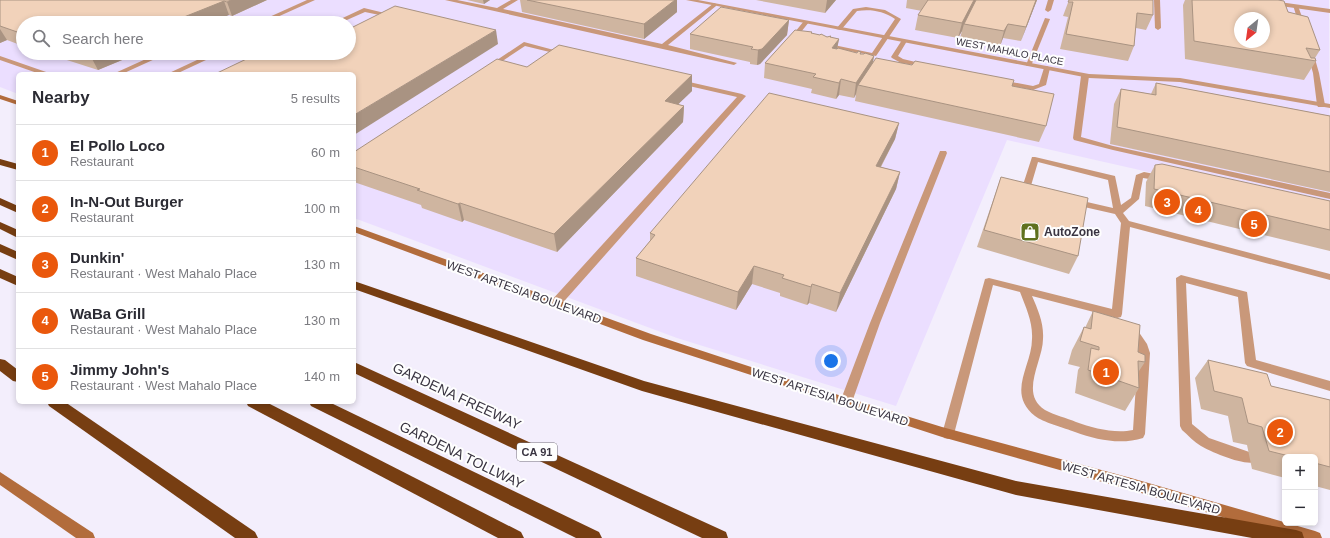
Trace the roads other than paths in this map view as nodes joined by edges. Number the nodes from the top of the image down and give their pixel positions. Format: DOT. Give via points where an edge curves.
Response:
graph roads {
  1 [pos="312,0"];
  2 [pos="448,0"];
  3 [pos="515,0"];
  4 [pos="689,0"];
  5 [pos="1051,0"];
  6 [pos="1157,0"];
  7 [pos="1252,0"];
  8 [pos="714,5"];
  9 [pos="1295,6"];
  10 [pos="498,10"];
  11 [pos="1048,10"];
  12 [pos="1330,12"];
  13 [pos="275,16"];
  14 [pos="351,16"];
  15 [pos="400,18"];
  16 [pos="1047,19"];
  17 [pos="806,22"];
  18 [pos="1158,28"];
  19 [pos="839,29"];
  20 [pos="1303,30"];
  21 [pos="886,38"];
  22 [pos="792,39"];
  23 [pos="799,40"];
  24 [pos="904,41"];
  25 [pos="787,45"];
  26 [pos="822,45"];
  27 [pos="1308,45"];
  28 [pos="663,46"];
  29 [pos="571,55"];
  30 [pos="0,58"];
  31 [pos="149,60"];
  32 [pos="202,60"];
  33 [pos="8,61"];
  34 [pos="734,63"];
  35 [pos="0,64"];
  36 [pos="1029,65"];
  37 [pos="932,68"];
  38 [pos="1047,68"];
  39 [pos="485,70"];
  40 [pos="41,72"];
  41 [pos="121,72"];
  42 [pos="175,72"];
  43 [pos="1085,76"];
  44 [pos="672,79"];
  45 [pos="995,80"];
  46 [pos="1163,80"];
  47 [pos="1169,88"];
  48 [pos="0,97"];
  49 [pos="16,102"];
  50 [pos="1321,105"];
  51 [pos="1330,106"];
  52 [pos="943,153"];
  53 [pos="0,162"];
  54 [pos="16,166"];
  55 [pos="1168,180"];
  56 [pos="1041,194"];
  57 [pos="1330,196"];
  58 [pos="1064,200"];
  59 [pos="0,201"];
  60 [pos="16,209"];
  61 [pos="1118,212"];
  62 [pos="1126,223"];
  63 [pos="0,225"];
  64 [pos="356,230"];
  65 [pos="16,233"];
  66 [pos="0,248"];
  67 [pos="16,255"];
  68 [pos="0,273"];
  69 [pos="1330,277"];
  70 [pos="16,281"];
  71 [pos="356,286"];
  72 [pos="1024,290"];
  73 [pos="555,304"];
  74 [pos="1117,314"];
  75 [pos="0,364"];
  76 [pos="356,368"];
  77 [pos="16,376"];
  78 [pos="1330,386"];
  79 [pos="846,402"];
  80 [pos="57,404"];
  81 [pos="257,404"];
  82 [pos="320,404"];
  83 [pos="948,434"];
  84 [pos="1250,458"];
  85 [pos="0,478"];
  86 [pos="88,538"];
  87 [pos="249,538"];
  88 [pos="515,538"];
  89 [pos="593,538"];
  90 [pos="720,538"];
  91 [pos="1296,538"];
  92 [pos="1315,538"];
  1 -- 13 [label="street"];
  2 -- 10 [label="street"];
  3 -- 10 [label="street"];
  4 -- 8 [label="street, WEST MAHALO PLACE"];
  5 -- 11 [label="street"];
  6 -- 18 [label="street"];
  7 -- 9 [label="street"];
  8 -- 17 [label="street, WEST MAHALO PLACE"];
  8 -- 28 [label="street"];
  9 -- 12 [label="street"];
  9 -- 20 [label="street"];
  10 -- 28 [label="street"];
  14 -- 15 [label="street" via="364,10"];
  16 -- 36 [label="street"];
  17 -- 19 [label="street, WEST MAHALO PLACE"];
  17 -- 22 [label="street"];
  19 -- 21 [label="street, WEST MAHALO PLACE"];
  19 -- 21 [label="street" via="855,10 875,9 898,19"];
  21 -- 24 [label="street, WEST MAHALO PLACE"];
  21 -- 26 [label="street" via="874,55"];
  22 -- 23 [label="street"];
  22 -- 25 [label="street"];
  24 -- 36 [label="street, WEST MAHALO PLACE"];
  24 -- 37 [label="street" via="894,57"];
  27 -- 50 [label="street"];
  28 -- 34 [label="street"];
  29 -- 39 [label="street" via="524,44"];
  30 -- 33 [label="street"];
  31 -- 41 [label="street"];
  32 -- 42 [label="street"];
  33 -- 35 [label="street"];
  33 -- 40 [label="street"];
  36 -- 38 [label="street, WEST MAHALO PLACE"];
  38 -- 43 [label="street, WEST MAHALO PLACE"];
  38 -- 45 [label="street" via="1042,85 1033,88"];
  43 -- 46 [label="street, WEST MAHALO PLACE"];
  43 -- 57 [label="street" via="1077,138"];
  44 -- 73 [label="street" via="742,96"];
  46 -- 47 [label="street"];
  46 -- 50 [label="street, WEST MAHALO PLACE" via="1212,85"];
  48 -- 49 [label="main road"];
  50 -- 51 [label="street, WEST MAHALO PLACE"];
  52 -- 79 [label="street" via="874,323"];
  53 -- 54 [label="highway"];
  55 -- 61 [label="street" via="1144,175 1139,177 1135,199"];
  56 -- 61 [label="street" via="1025,191 1035,159 1112,178"];
  58 -- 61 [label="street"];
  59 -- 60 [label="highway"];
  61 -- 62 [label="street"];
  62 -- 69 [label="street"];
  62 -- 74 [label="street"];
  63 -- 65 [label="highway"];
  64 -- 73 [label="main road, WEST ARTESIA BOULEVARD"];
  66 -- 67 [label="highway"];
  68 -- 70 [label="highway"];
  71 -- 91 [label="highway" via="642,386 1008,486"];
  72 -- 74 [label="street"];
  72 -- 74 [label="street" via="1035,315 1038,340 1026,391 1032,404 1040,413 1082,428 1106,435 1126,437 1139,434 1144,353 1141,344"];
  72 -- 83 [label="street" via="989,281"];
  73 -- 79 [label="main road, WEST ARTESIA BOULEVARD"];
  75 -- 77 [label="highway"];
  76 -- 90 [label="highway, GARDENA FREEWAY / CA 91"];
  78 -- 84 [label="street" via="1251,363 1243,294 1180,278 1186,426 1205,442"];
  79 -- 83 [label="main road, WEST ARTESIA BOULEVARD"];
  80 -- 87 [label="highway"];
  81 -- 88 [label="highway"];
  82 -- 89 [label="highway, GARDENA TOLLWAY"];
  83 -- 92 [label="main road, WEST ARTESIA BOULEVARD"];
  85 -- 86 [label="main road"];
}
